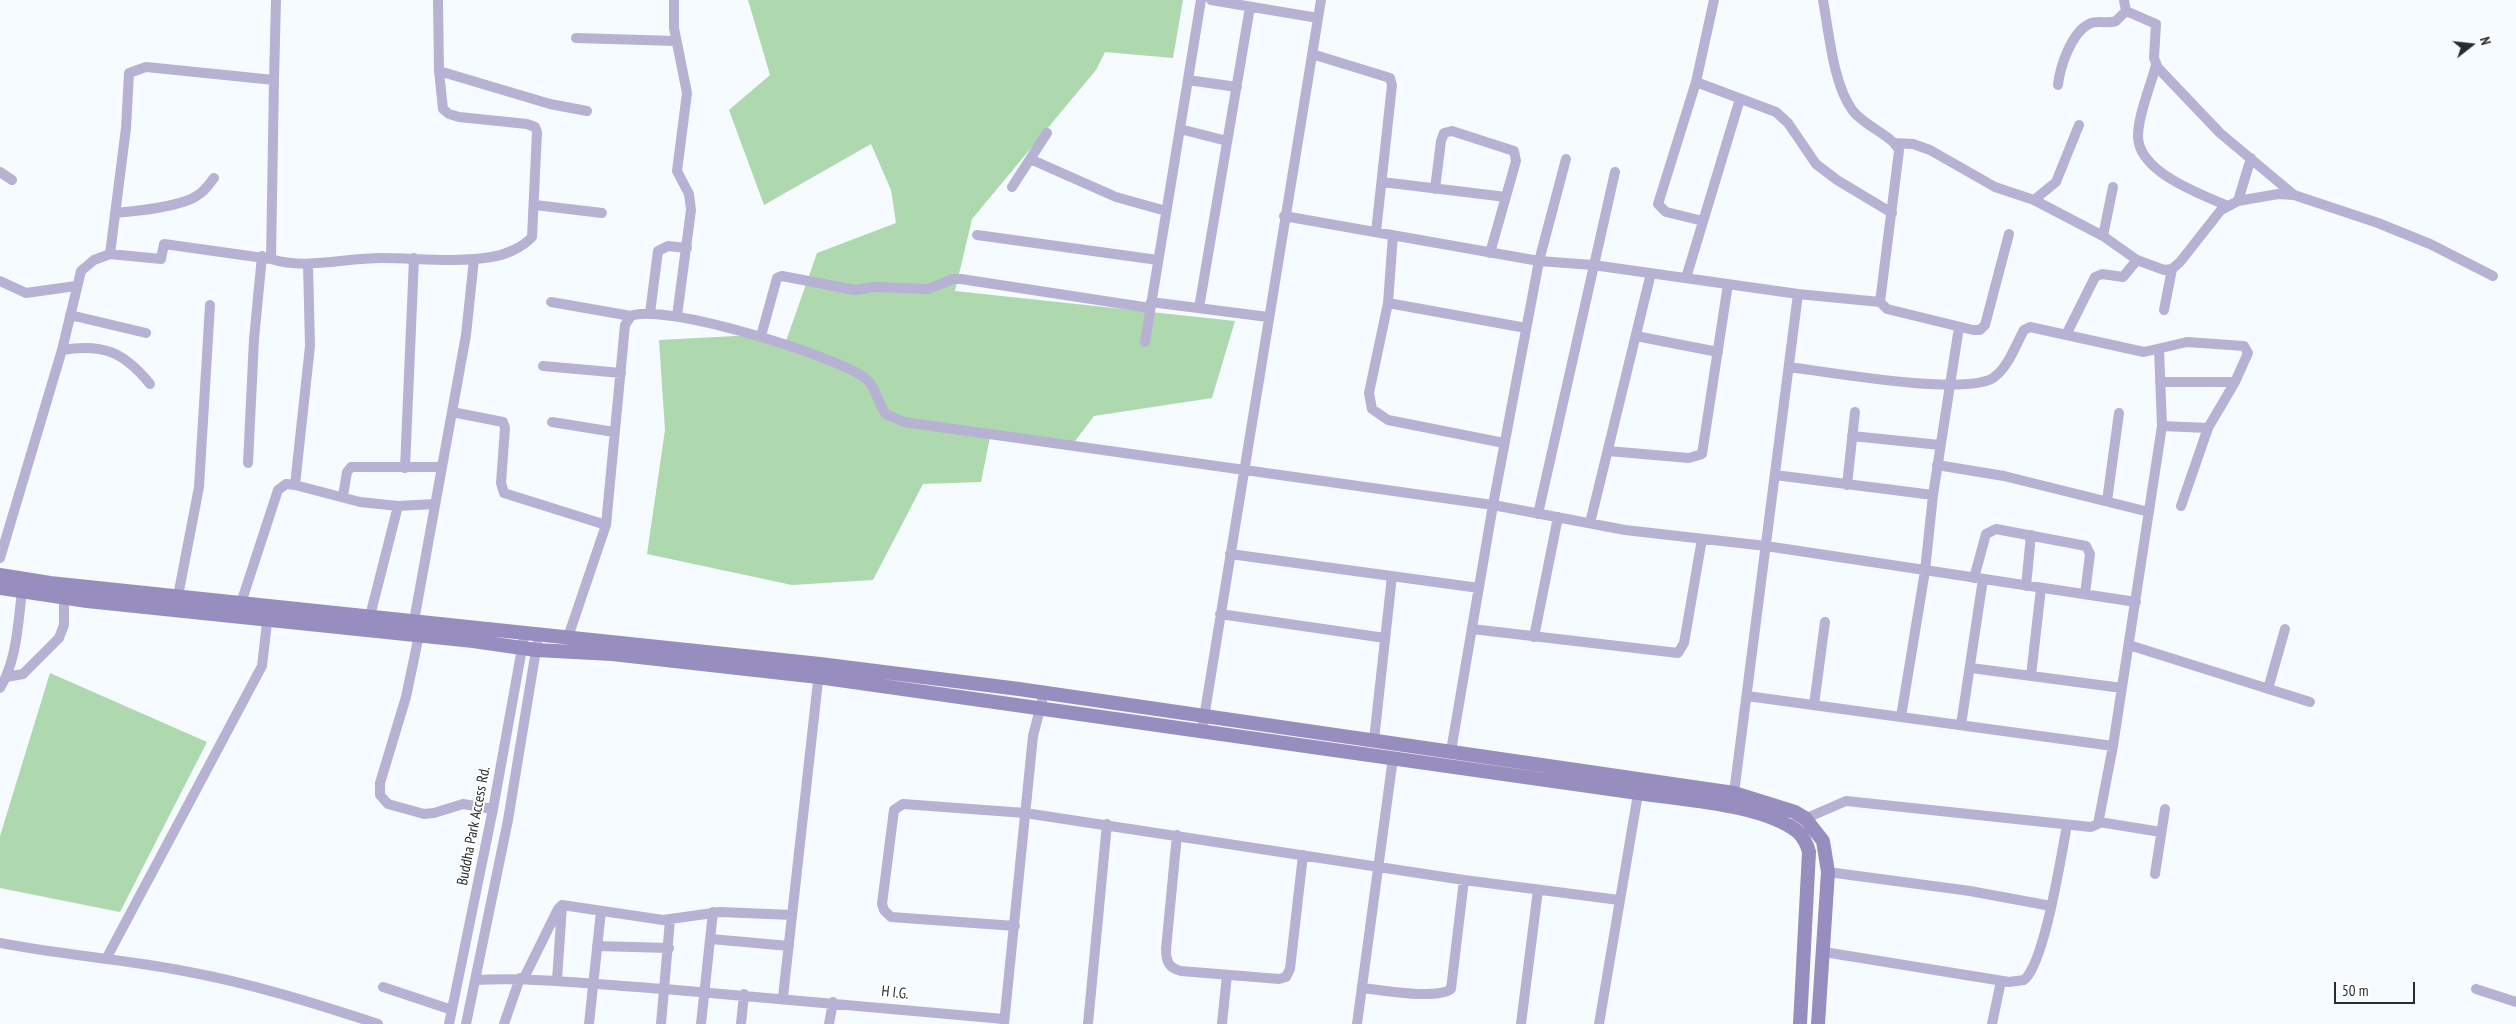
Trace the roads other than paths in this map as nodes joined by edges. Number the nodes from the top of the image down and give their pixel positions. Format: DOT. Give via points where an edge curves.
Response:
graph roads {
  1 [pos="276,0"];
  2 [pos="438,0"];
  3 [pos="674,0"];
  4 [pos="1201,0"];
  5 [pos="1211,0"];
  6 [pos="1321,0"];
  7 [pos="1714,0"];
  8 [pos="1823,0"];
  9 [pos="2124,0"];
  10 [pos="1250,7"];
  11 [pos="2126,11"];
  12 [pos="1318,18"];
  13 [pos="576,38"];
  14 [pos="676,40"];
  15 [pos="1312,54"];
  16 [pos="2156,65"];
  17 [pos="439,71"];
  18 [pos="274,80"];
  19 [pos="1188,80"];
  20 [pos="1696,82"];
  21 [pos="2058,85"];
  22 [pos="1237,88"];
  23 [pos="1740,98"];
  24 [pos="586,111"];
  25 [pos="2079,125"];
  26 [pos="1180,129"];
  27 [pos="1047,133"];
  28 [pos="1228,141"];
  29 [pos="1895,143"];
  30 [pos="2252,158"];
  31 [pos="1030,159"];
  32 [pos="1566,159"];
  33 [pos="0,172"];
  34 [pos="1616,172"];
  35 [pos="214,178"];
  36 [pos="12,180"];
  37 [pos="1382,182"];
  38 [pos="1012,187"];
  39 [pos="2112,187"];
  40 [pos="1435,189"];
  41 [pos="2294,195"];
  42 [pos="1506,197"];
  43 [pos="2034,200"];
  44 [pos="2238,201"];
  45 [pos="535,206"];
  46 [pos="2228,206"];
  47 [pos="1166,210"];
  48 [pos="115,213"];
  49 [pos="602,213"];
  50 [pos="1892,213"];
  51 [pos="1284,216"];
  52 [pos="1703,221"];
  53 [pos="1376,232"];
  54 [pos="2009,234"];
  55 [pos="977,235"];
  56 [pos="1393,235"];
  57 [pos="2103,236"];
  58 [pos="687,248"];
  59 [pos="1490,253"];
  60 [pos="110,254"];
  61 [pos="266,257"];
  62 [pos="414,258"];
  63 [pos="474,259"];
  64 [pos="1158,260"];
  65 [pos="2137,260"];
  66 [pos="1539,261"];
  67 [pos="308,264"];
  68 [pos="1593,265"];
  69 [pos="2172,269"];
  70 [pos="1651,273"];
  71 [pos="2493,276"];
  72 [pos="1686,278"];
  73 [pos="0,281"];
  74 [pos="1728,284"];
  75 [pos="76,286"];
  76 [pos="1798,294"];
  77 [pos="552,302"];
  78 [pos="1880,302"];
  79 [pos="1388,303"];
  80 [pos="210,305"];
  81 [pos="1151,305"];
  82 [pos="1199,308"];
  83 [pos="2164,310"];
  84 [pos="650,313"];
  85 [pos="70,314"];
  86 [pos="631,316"];
  87 [pos="677,316"];
  88 [pos="1268,317"];
  89 [pos="1959,327"];
  90 [pos="1526,328"];
  91 [pos="146,333"];
  92 [pos="2066,335"];
  93 [pos="760,336"];
  94 [pos="1636,336"];
  95 [pos="1145,342"];
  96 [pos="2159,349"];
  97 [pos="62,350"];
  98 [pos="1718,352"];
  99 [pos="543,366"];
  100 [pos="1789,367"];
  101 [pos="621,373"];
  102 [pos="2160,382"];
  103 [pos="2235,382"];
  104 [pos="150,384"];
  105 [pos="1949,386"];
  106 [pos="452,412"];
  107 [pos="1855,412"];
  108 [pos="2119,413"];
  109 [pos="552,422"];
  110 [pos="2162,426"];
  111 [pos="2208,428"];
  112 [pos="614,432"];
  113 [pos="1852,436"];
  114 [pos="1504,443"];
  115 [pos="1940,445"];
  116 [pos="1608,450"];
  117 [pos="248,464"];
  118 [pos="1938,465"];
  119 [pos="442,467"];
  120 [pos="405,468"];
  121 [pos="1243,470"];
  122 [pos="1775,475"];
  123 [pos="295,485"];
  124 [pos="1847,485"];
  125 [pos="343,496"];
  126 [pos="1933,496"];
  127 [pos="2107,501"];
  128 [pos="435,504"];
  129 [pos="1493,505"];
  130 [pos="398,506"];
  131 [pos="2181,506"];
  132 [pos="2150,512"];
  133 [pos="1538,514"];
  134 [pos="1558,517"];
  135 [pos="1590,523"];
  136 [pos="606,525"];
  137 [pos="2031,535"];
  138 [pos="1702,539"];
  139 [pos="1766,546"];
  140 [pos="1230,554"];
  141 [pos="0,558"];
  142 [pos="1925,571"];
  143 [pos="0,575"];
  144 [pos="1392,576"];
  145 [pos="1978,578"];
  146 [pos="2026,586"];
  147 [pos="0,588"];
  148 [pos="1479,588"];
  149 [pos="2041,588"];
  150 [pos="22,591"];
  151 [pos="2085,594"];
  152 [pos="178,596"];
  153 [pos="64,597"];
  154 [pos="2136,602"];
  155 [pos="241,603"];
  156 [pos="270,606"];
  157 [pos="1220,614"];
  158 [pos="370,616"];
  159 [pos="268,620"];
  160 [pos="414,621"];
  161 [pos="1826,622"];
  162 [pos="1472,629"];
  163 [pos="2285,629"];
  164 [pos="524,632"];
  165 [pos="539,634"];
  166 [pos="419,635"];
  167 [pos="568,637"];
  168 [pos="1534,637"];
  169 [pos="1385,638"];
  170 [pos="2129,645"];
  171 [pos="529,649"];
  172 [pos="1971,668"];
  173 [pos="819,670"];
  174 [pos="2031,676"];
  175 [pos="6,677"];
  176 [pos="0,688"];
  177 [pos="2122,688"];
  178 [pos="2268,689"];
  179 [pos="1044,693"];
  180 [pos="1747,696"];
  181 [pos="2310,702"];
  182 [pos="1814,705"];
  183 [pos="1039,708"];
  184 [pos="1901,717"];
  185 [pos="1203,723"];
  186 [pos="1961,726"];
  187 [pos="1374,740"];
  188 [pos="2114,746"];
  189 [pos="1451,751"];
  190 [pos="1393,758"];
  191 [pos="1640,786"];
  192 [pos="1734,793"];
  193 [pos="493,809"];
  194 [pos="2165,809"];
  195 [pos="1025,812"];
  196 [pos="1805,818"];
  197 [pos="2099,822"];
  198 [pos="1108,824"];
  199 [pos="2067,825"];
  200 [pos="1788,826"];
  201 [pos="2161,832"];
  202 [pos="1177,835"];
  203 [pos="1303,855"];
  204 [pos="1378,866"];
  205 [pos="1828,872"];
  206 [pos="2155,874"];
  207 [pos="1464,880"];
  208 [pos="1538,890"];
  209 [pos="1619,900"];
  210 [pos="562,905"];
  211 [pos="2052,906"];
  212 [pos="601,911"];
  213 [pos="714,912"];
  214 [pos="792,916"];
  215 [pos="670,920"];
  216 [pos="1015,926"];
  217 [pos="710,939"];
  218 [pos="0,943"];
  219 [pos="598,946"];
  220 [pos="789,946"];
  221 [pos="669,948"];
  222 [pos="1824,952"];
  223 [pos="106,959"];
  224 [pos="1227,975"];
  225 [pos="522,978"];
  226 [pos="476,980"];
  227 [pos="557,980"];
  228 [pos="2000,981"];
  229 [pos="594,983"];
  230 [pos="383,988"];
  231 [pos="1362,988"];
  232 [pos="666,989"];
  233 [pos="2476,989"];
  234 [pos="705,991"];
  235 [pos="744,994"];
  236 [pos="783,997"];
  237 [pos="833,1002"];
  238 [pos="2516,1002"];
  239 [pos="452,1010"];
  240 [pos="1004,1022"];
  241 [pos="378,1024"];
  242 [pos="449,1024"];
  243 [pos="466,1024"];
  244 [pos="504,1024"];
  245 [pos="589,1024"];
  246 [pos="661,1024"];
  247 [pos="701,1024"];
  248 [pos="741,1024"];
  249 [pos="828,1024"];
  250 [pos="1088,1024"];
  251 [pos="1222,1024"];
  252 [pos="1357,1024"];
  253 [pos="1520,1024"];
  254 [pos="1599,1024"];
  255 [pos="1800,1024"];
  256 [pos="1818,1024"];
  257 [pos="1992,1024"];
  1 -- 18 [label="street"];
  2 -- 17 [label="street"];
  3 -- 14 [label="street"];
  4 -- 19 [label="street"];
  5 -- 10 [label="street"];
  6 -- 12 [label="street"];
  7 -- 20 [label="street"];
  8 -- 29 [label="street" via="1846,99 1862,122"];
  9 -- 11 [label="street"];
  10 -- 12 [label="street"];
  10 -- 22 [label="street"];
  11 -- 16 [label="street" via="2156,24"];
  11 -- 21 [label="street" via="2116,21 2093,23 2085,28 2063,61"];
  12 -- 15 [label="street"];
  13 -- 14 [label="street"];
  14 -- 58 [label="street" via="687,102 677,171 691,201"];
  15 -- 37 [label="street" via="1390,78 1392,85"];
  15 -- 51 [label="street"];
  16 -- 30 [label="street" via="2211,124"];
  16 -- 46 [label="street" via="2138,130 2142,154 2158,170"];
  17 -- 24 [label="street" via="550,104"];
  17 -- 45 [label="street" via="441,104 446,112 535,127 538,137"];
  18 -- 48 [label="street" via="146,67 132,70 129,73"];
  18 -- 61 [label="street"];
  19 -- 22 [label="street"];
  19 -- 26 [label="street"];
  20 -- 23 [label="street"];
  20 -- 52 [label="street" via="1658,204 1666,212"];
  22 -- 28 [label="street"];
  23 -- 50 [label="street" via="1776,112 1788,123 1816,164"];
  23 -- 52 [label="street"];
  25 -- 43 [label="street" via="2056,182"];
  26 -- 28 [label="street"];
  26 -- 47 [label="street"];
  27 -- 31 [label="street"];
  28 -- 82 [label="street"];
  29 -- 43 [label="street" via="1926,148 1995,187"];
  29 -- 50 [label="street" via="1899,157"];
  30 -- 41 [label="street"];
  30 -- 44 [label="street"];
  31 -- 38 [label="street"];
  31 -- 47 [label="street" via="1108,194"];
  32 -- 66 [label="street"];
  33 -- 36 [label="street"];
  34 -- 68 [label="street"];
  35 -- 48 [label="street" via="191,199 151,209"];
  37 -- 40 [label="street"];
  37 -- 53 [label="street"];
  39 -- 57 [label="street"];
  40 -- 42 [label="street"];
  40 -- 42 [label="street" via="1442,136 1452,131 1514,151 1516,161"];
  41 -- 44 [label="street" via="2265,195"];
  41 -- 71 [label="street" via="2430,244"];
  42 -- 59 [label="street"];
  43 -- 57 [label="street"];
  44 -- 46 [label="street"];
  45 -- 49 [label="street"];
  45 -- 63 [label="street" via="533,230 527,242 501,255"];
  46 -- 69 [label="street" via="2214,217"];
  47 -- 64 [label="street"];
  48 -- 60 [label="street"];
  50 -- 78 [label="street"];
  51 -- 53 [label="street"];
  51 -- 88 [label="street"];
  52 -- 72 [label="street"];
  53 -- 56 [label="street"];
  54 -- 89 [label="street" via="1985,325 1977,330"];
  55 -- 64 [label="street"];
  56 -- 59 [label="street"];
  56 -- 79 [label="street"];
  57 -- 65 [label="street"];
  58 -- 84 [label="street" via="668,246 658,251"];
  58 -- 87 [label="street"];
  59 -- 66 [label="street"];
  60 -- 61 [label="street" via="161,259 164,244"];
  60 -- 75 [label="street" via="86,265"];
  61 -- 67 [label="street" via="288,264"];
  61 -- 117 [label="street" via="254,338"];
  62 -- 63 [label="street"];
  62 -- 67 [label="street"];
  62 -- 120 [label="street"];
  63 -- 106 [label="street" via="466,335"];
  64 -- 81 [label="street"];
  65 -- 69 [label="street" via="2160,269"];
  65 -- 92 [label="street" via="2123,277 2102,274 2095,277"];
  66 -- 68 [label="street"];
  66 -- 90 [label="street"];
  67 -- 123 [label="street" via="310,346"];
  68 -- 70 [label="street"];
  68 -- 133 [label="street"];
  69 -- 83 [label="street"];
  70 -- 72 [label="street"];
  70 -- 94 [label="street"];
  72 -- 74 [label="street"];
  73 -- 75 [label="street" via="26,293"];
  74 -- 76 [label="street"];
  74 -- 98 [label="street"];
  75 -- 85 [label="street"];
  76 -- 78 [label="street"];
  76 -- 100 [label="street"];
  77 -- 86 [label="street"];
  78 -- 89 [label="street" via="1887,309"];
  79 -- 90 [label="street"];
  79 -- 114 [label="street" via="1369,393 1372,409 1388,420"];
  80 -- 152 [label="street" via="199,487"];
  81 -- 82 [label="street"];
  81 -- 93 [label="street" via="962,279 953,279 928,289 874,287 855,290 780,276"];
  81 -- 95 [label="street"];
  82 -- 88 [label="street"];
  84 -- 86 [label="street"];
  84 -- 87 [label="street"];
  85 -- 91 [label="street"];
  85 -- 97 [label="street"];
  86 -- 101 [label="street" via="625,325"];
  87 -- 93 [label="street"];
  88 -- 121 [label="street"];
  89 -- 105 [label="street"];
  90 -- 114 [label="street"];
  92 -- 96 [label="street" via="2137,351"];
  92 -- 105 [label="street" via="2026,328 1995,377 1978,383"];
  93 -- 121 [label="street" via="861,375 870,382 881,408 893,419"];
  94 -- 98 [label="street"];
  94 -- 116 [label="street"];
  96 -- 102 [label="street"];
  96 -- 103 [label="street" via="2187,342 2244,346 2248,352"];
  97 -- 104 [label="street" via="93,346 110,352 129,362"];
  97 -- 141 [label="street"];
  98 -- 116 [label="street" via="1702,454 1689,458"];
  99 -- 101 [label="street"];
  100 -- 105 [label="street"];
  100 -- 122 [label="street"];
  101 -- 112 [label="street"];
  102 -- 103 [label="street"];
  102 -- 110 [label="street"];
  103 -- 111 [label="street"];
  105 -- 115 [label="street"];
  106 -- 119 [label="street"];
  106 -- 136 [label="street" via="503,422 501,483 504,493"];
  107 -- 113 [label="street"];
  108 -- 127 [label="street"];
  109 -- 112 [label="street"];
  110 -- 111 [label="street"];
  110 -- 132 [label="street"];
  111 -- 131 [label="street"];
  112 -- 136 [label="street"];
  113 -- 115 [label="street"];
  113 -- 124 [label="street"];
  114 -- 129 [label="street"];
  115 -- 118 [label="street"];
  116 -- 135 [label="street"];
  118 -- 126 [label="street"];
  118 -- 127 [label="street" via="2004,476"];
  119 -- 120 [label="street"];
  119 -- 128 [label="street"];
  120 -- 125 [label="street" via="349,468"];
  121 -- 129 [label="street"];
  121 -- 140 [label="street"];
  122 -- 124 [label="street"];
  122 -- 139 [label="street"];
  123 -- 125 [label="street"];
  123 -- 155 [label="street" via="282,485 278,490"];
  124 -- 126 [label="street"];
  125 -- 130 [label="street" via="360,502"];
  126 -- 142 [label="street"];
  127 -- 132 [label="street"];
  128 -- 130 [label="street"];
  128 -- 160 [label="street"];
  129 -- 133 [label="street"];
  129 -- 148 [label="street"];
  130 -- 158 [label="street"];
  132 -- 154 [label="street"];
  133 -- 134 [label="street"];
  134 -- 135 [label="street"];
  134 -- 168 [label="street"];
  135 -- 138 [label="street"];
  136 -- 167 [label="street"];
  137 -- 145 [label="street" via="1996,529 1989,531"];
  137 -- 146 [label="street"];
  137 -- 151 [label="street" via="2088,548"];
  138 -- 139 [label="street"];
  138 -- 168 [label="street" via="1684,643 1678,653"];
  139 -- 142 [label="street"];
  139 -- 180 [label="street"];
  140 -- 144 [label="street"];
  140 -- 157 [label="street"];
  142 -- 145 [label="street"];
  142 -- 184 [label="street"];
  143 -- 152 [label="street"];
  144 -- 148 [label="street"];
  144 -- 169 [label="street"];
  145 -- 146 [label="street"];
  145 -- 172 [label="street"];
  146 -- 149 [label="street"];
  147 -- 150 [label="street"];
  148 -- 162 [label="street"];
  149 -- 151 [label="street"];
  149 -- 174 [label="street"];
  150 -- 153 [label="street"];
  150 -- 175 [label="street" via="16,637"];
  151 -- 154 [label="street"];
  152 -- 155 [label="street"];
  153 -- 159 [label="street"];
  153 -- 175 [label="street" via="64,626 59,638 23,674"];
  154 -- 170 [label="street"];
  155 -- 156 [label="street"];
  156 -- 158 [label="street"];
  156 -- 159 [label="street"];
  157 -- 169 [label="street"];
  157 -- 185 [label="street"];
  158 -- 160 [label="street"];
  159 -- 166 [label="street"];
  159 -- 223 [label="street" via="262,666"];
  160 -- 164 [label="street"];
  161 -- 182 [label="street"];
  162 -- 168 [label="street"];
  162 -- 189 [label="street"];
  163 -- 178 [label="street"];
  164 -- 165 [label="street"];
  164 -- 171 [label="street, Buddha Park Access Rd."];
  165 -- 167 [label="street"];
  165 -- 171 [label="street"];
  166 -- 171 [label="street"];
  166 -- 193 [label="street" via="406,696 380,783 380,795 388,804 424,814 463,804"];
  167 -- 173 [label="street"];
  169 -- 187 [label="street"];
  170 -- 177 [label="street"];
  170 -- 178 [label="street"];
  171 -- 173 [label="street"];
  171 -- 193 [label="street, Buddha Park Access Rd."];
  171 -- 226 [label="street, Buddha Park Access Rd." via="508,820"];
  172 -- 174 [label="street"];
  172 -- 186 [label="street"];
  173 -- 179 [label="street"];
  173 -- 183 [label="street"];
  173 -- 214 [label="street"];
  174 -- 177 [label="street"];
  175 -- 176 [label="street"];
  177 -- 188 [label="street"];
  178 -- 181 [label="street"];
  179 -- 183 [label="street"];
  179 -- 185 [label="street"];
  180 -- 182 [label="street"];
  180 -- 192 [label="street"];
  182 -- 184 [label="street"];
  183 -- 185 [label="street"];
  183 -- 195 [label="street"];
  184 -- 186 [label="street"];
  185 -- 187 [label="street"];
  185 -- 190 [label="street"];
  186 -- 188 [label="street"];
  187 -- 189 [label="street"];
  188 -- 197 [label="street"];
  189 -- 191 [label="street"];
  190 -- 191 [label="street"];
  190 -- 204 [label="street"];
  191 -- 192 [label="street"];
  191 -- 200 [label="street" via="1753,812"];
  191 -- 209 [label="street"];
  192 -- 196 [label="street" via="1777,805"];
  193 -- 239 [label="street, Buddha Park Access Rd."];
  194 -- 201 [label="street"];
  195 -- 198 [label="street"];
  195 -- 216 [label="street"];
  195 -- 216 [label="street" via="898,806 894,810 882,904 891,917 901,919"];
  196 -- 199 [label="street" via="1846,800"];
  196 -- 200 [label="street"];
  196 -- 205 [label="street" via="1823,841"];
  197 -- 199 [label="street" via="2090,827"];
  197 -- 201 [label="street"];
  198 -- 202 [label="street"];
  198 -- 250 [label="street"];
  199 -- 211 [label="street"];
  200 -- 255 [label="street" via="1799,834 1810,852"];
  201 -- 206 [label="street"];
  202 -- 203 [label="street"];
  202 -- 224 [label="street" via="1166,960 1170,966 1182,971"];
  203 -- 204 [label="street"];
  203 -- 224 [label="street" via="1288,974 1278,979"];
  204 -- 207 [label="street"];
  204 -- 231 [label="street"];
  205 -- 211 [label="street" via="1970,891"];
  205 -- 222 [label="street"];
  207 -- 208 [label="street"];
  207 -- 231 [label="street" via="1451,989 1434,994"];
  208 -- 209 [label="street"];
  208 -- 253 [label="street"];
  209 -- 254 [label="street"];
  210 -- 212 [label="street"];
  210 -- 225 [label="street"];
  210 -- 227 [label="street"];
  211 -- 228 [label="street" via="2028,976 2017,982"];
  212 -- 215 [label="street"];
  212 -- 219 [label="street"];
  213 -- 214 [label="street"];
  213 -- 215 [label="street"];
  213 -- 217 [label="street"];
  214 -- 220 [label="street"];
  215 -- 221 [label="street"];
  216 -- 240 [label="street"];
  217 -- 220 [label="street"];
  217 -- 234 [label="street"];
  218 -- 223 [label="street"];
  219 -- 221 [label="street"];
  219 -- 229 [label="street"];
  220 -- 236 [label="street"];
  221 -- 232 [label="street"];
  222 -- 228 [label="street"];
  222 -- 256 [label="street"];
  223 -- 241 [label="street" via="237,982"];
  224 -- 251 [label="street"];
  225 -- 226 [label="street, H I.G."];
  225 -- 227 [label="street, H I.G."];
  225 -- 244 [label="street"];
  226 -- 243 [label="street, Buddha Park Access Rd."];
  227 -- 229 [label="street, H I.G."];
  228 -- 257 [label="street"];
  229 -- 232 [label="street, H I.G."];
  229 -- 245 [label="street"];
  230 -- 239 [label="street"];
  231 -- 252 [label="street"];
  232 -- 234 [label="street, H I.G."];
  232 -- 246 [label="street"];
  233 -- 238 [label="street"];
  234 -- 235 [label="street, H I.G."];
  234 -- 247 [label="street"];
  235 -- 236 [label="street, H I.G."];
  235 -- 248 [label="street"];
  236 -- 237 [label="street, H I.G."];
  237 -- 240 [label="street, H I.G."];
  237 -- 249 [label="street"];
  239 -- 242 [label="street, Buddha Park Access Rd."];
}
